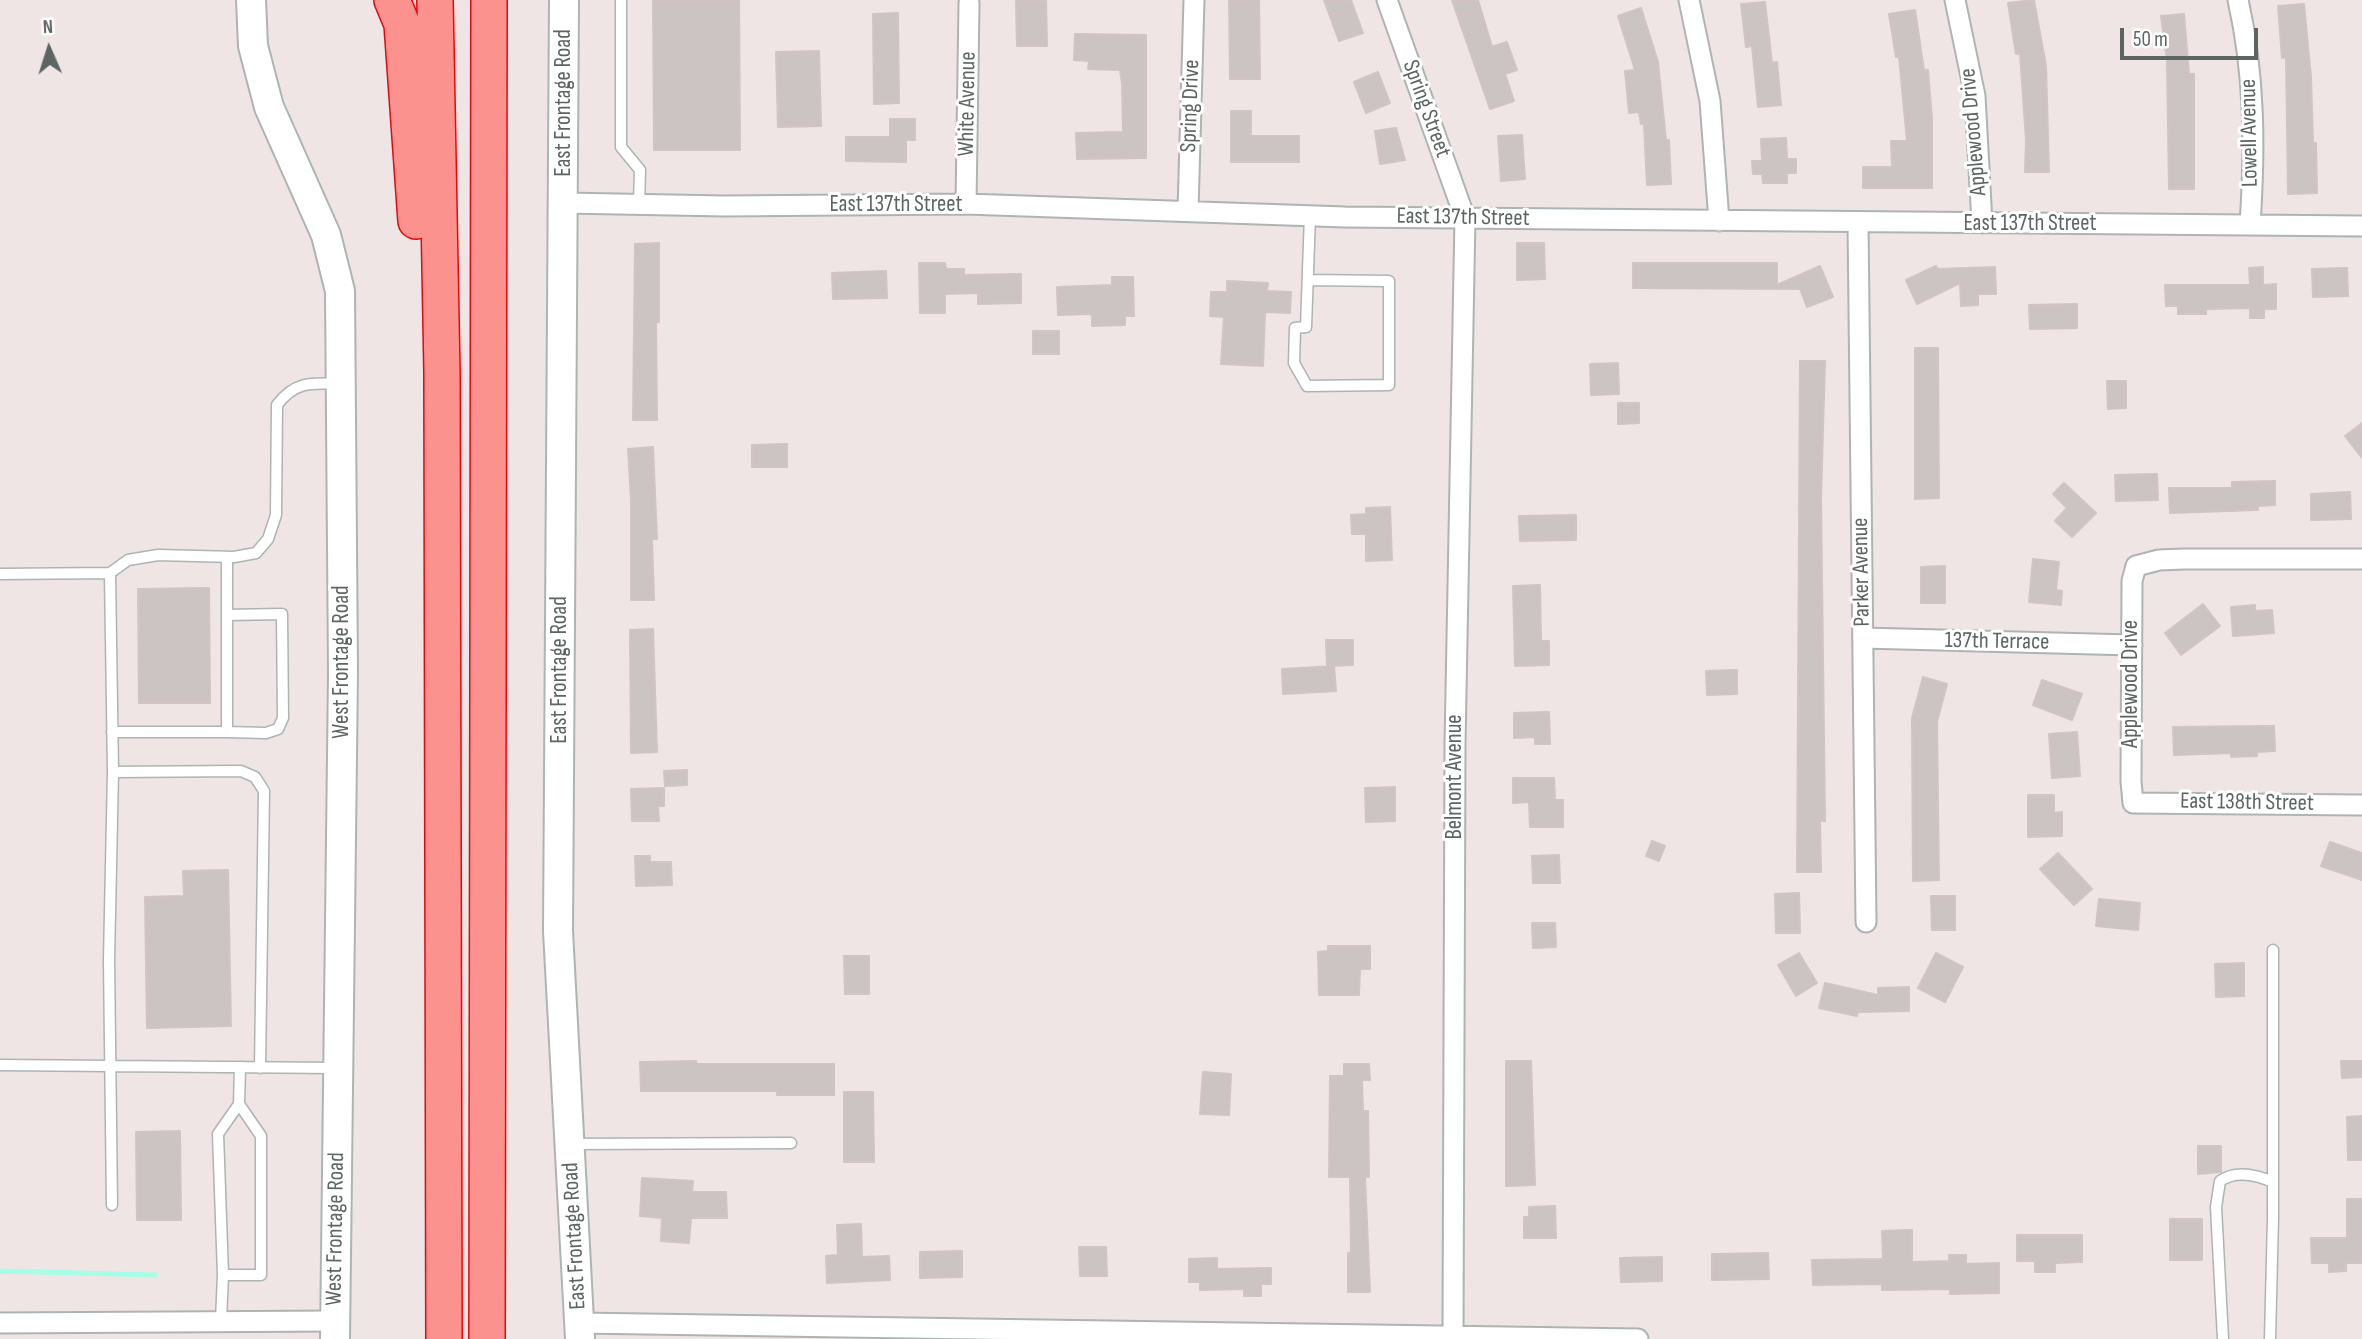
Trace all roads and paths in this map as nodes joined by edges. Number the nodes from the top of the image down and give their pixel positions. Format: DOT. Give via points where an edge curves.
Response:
graph roads {
  1 [pos="251,0"];
  2 [pos="392,0"];
  3 [pos="435,0"];
  4 [pos="489,0"];
  5 [pos="564,0"];
  6 [pos="621,0"];
  7 [pos="1195,0"];
  8 [pos="1387,0"];
  9 [pos="1689,0"];
  10 [pos="1955,0"];
  11 [pos="2238,0"];
  12 [pos="970,3"];
  13 [pos="564,203"];
  14 [pos="966,204"];
  15 [pos="639,205"];
  16 [pos="1188,211"];
  17 [pos="1310,215"];
  18 [pos="1465,218"];
  19 [pos="1718,221"];
  20 [pos="1858,222"];
  21 [pos="1982,223"];
  22 [pos="2250,225"];
  23 [pos="2362,226"];
  24 [pos="1308,280"];
  25 [pos="442,373"];
  26 [pos="341,384"];
  27 [pos="227,557"];
  28 [pos="2362,559"];
  29 [pos="110,573"];
  30 [pos="0,574"];
  31 [pos="227,615"];
  32 [pos="1863,638"];
  33 [pos="2132,645"];
  34 [pos="112,732"];
  35 [pos="227,732"];
  36 [pos="113,772"];
  37 [pos="2133,803"];
  38 [pos="2362,805"];
  39 [pos="1867,922"];
  40 [pos="2273,950"];
  41 [pos="0,1065"];
  42 [pos="111,1066"];
  43 [pos="240,1068"];
  44 [pos="260,1068"];
  45 [pos="339,1068"];
  46 [pos="239,1104"];
  47 [pos="791,1143"];
  48 [pos="570,1144"];
  49 [pos="2273,1182"];
  50 [pos="112,1205"];
  51 [pos="223,1275"];
  52 [pos="221,1320"];
  53 [pos="0,1323"];
  54 [pos="335,1330"];
  55 [pos="580,1331"];
  56 [pos="1453,1336"];
  57 [pos="444,1339"];
  58 [pos="486,1339"];
  59 [pos="1638,1339"];
  60 [pos="2222,1339"];
  61 [pos="2270,1339"];
  1 -- 26 [label="street, West Frontage Road" via="253,46 269,107 326,235 340,291"];
  2 -- 25 [label="highway" via="402,24 411,124 420,313"];
  3 -- 25 [label="highway"];
  4 -- 58 [label="highway"];
  5 -- 13 [label="street, East Frontage Road"];
  6 -- 15 [label="lane" via="621,147 640,170"];
  7 -- 16 [label="street, Spring Drive"];
  8 -- 18 [label="street, Spring Street"];
  9 -- 19 [label="street" via="1710,101"];
  10 -- 21 [label="street, Applewood Drive" via="1975,96"];
  11 -- 22 [label="street, Lowell Avenue" via="2253,95"];
  12 -- 14 [label="street, White Avenue"];
  13 -- 15 [label="street, East 137th Street"];
  13 -- 48 [label="street, East Frontage Road" via="558,931"];
  14 -- 15 [label="street, East 137th Street"];
  14 -- 16 [label="street, East 137th Street"];
  16 -- 17 [label="street, East 137th Street"];
  17 -- 18 [label="street, East 137th Street"];
  17 -- 24 [label="lane"];
  18 -- 19 [label="street, East 137th Street"];
  18 -- 56 [label="street, Belmont Avenue" via="1455,758"];
  19 -- 20 [label="street, East 137th Street"];
  20 -- 21 [label="street, East 137th Street"];
  20 -- 32 [label="street, Parker Avenue"];
  21 -- 22 [label="street, East 137th Street"];
  22 -- 23 [label="street, East 137th Street"];
  24 -- 24 [label="lane" via="1306,327 1295,328 1294,363 1307,386 1389,386 1389,281"];
  25 -- 57 [label="highway"];
  26 -- 27 [label="lane" via="308,383 287,391 277,405 276,515 268,539 257,553"];
  26 -- 45 [label="street, West Frontage Road"];
  27 -- 29 [label="lane" via="158,555 128,560"];
  27 -- 31 [label="lane"];
  28 -- 33 [label="street, Applewood Drive" via="2183,559 2136,566"];
  29 -- 30 [label="lane"];
  29 -- 34 [label="lane"];
  31 -- 35 [label="lane"];
  31 -- 35 [label="lane" via="282,614 283,718 278,729 266,733"];
  32 -- 33 [label="street, 137th Terrace"];
  32 -- 39 [label="street, Parker Avenue"];
  33 -- 37 [label="street, Applewood Drive"];
  34 -- 35 [label="lane"];
  34 -- 36 [label="lane"];
  36 -- 42 [label="lane"];
  36 -- 44 [label="lane" via="241,771 255,777 264,792"];
  37 -- 38 [label="street, East 138th Street"];
  40 -- 49 [label="lane"];
  41 -- 42 [label="lane"];
  42 -- 43 [label="lane"];
  42 -- 50 [label="lane"];
  43 -- 44 [label="lane"];
  43 -- 46 [label="lane"];
  44 -- 45 [label="lane"];
  45 -- 54 [label="street, West Frontage Road"];
  46 -- 51 [label="lane" via="218,1134"];
  46 -- 51 [label="lane" via="261,1136 261,1275"];
  47 -- 48 [label="lane"];
  48 -- 55 [label="street, East Frontage Road"];
  49 -- 60 [label="lane" via="2248,1175 2228,1175 2220,1181 2216,1207"];
  49 -- 61 [label="lane"];
  51 -- 52 [label="lane"];
  52 -- 53 [label="street"];
  52 -- 54 [label="street"];
  55 -- 56 [label="street"];
  56 -- 59 [label="street"];
}
